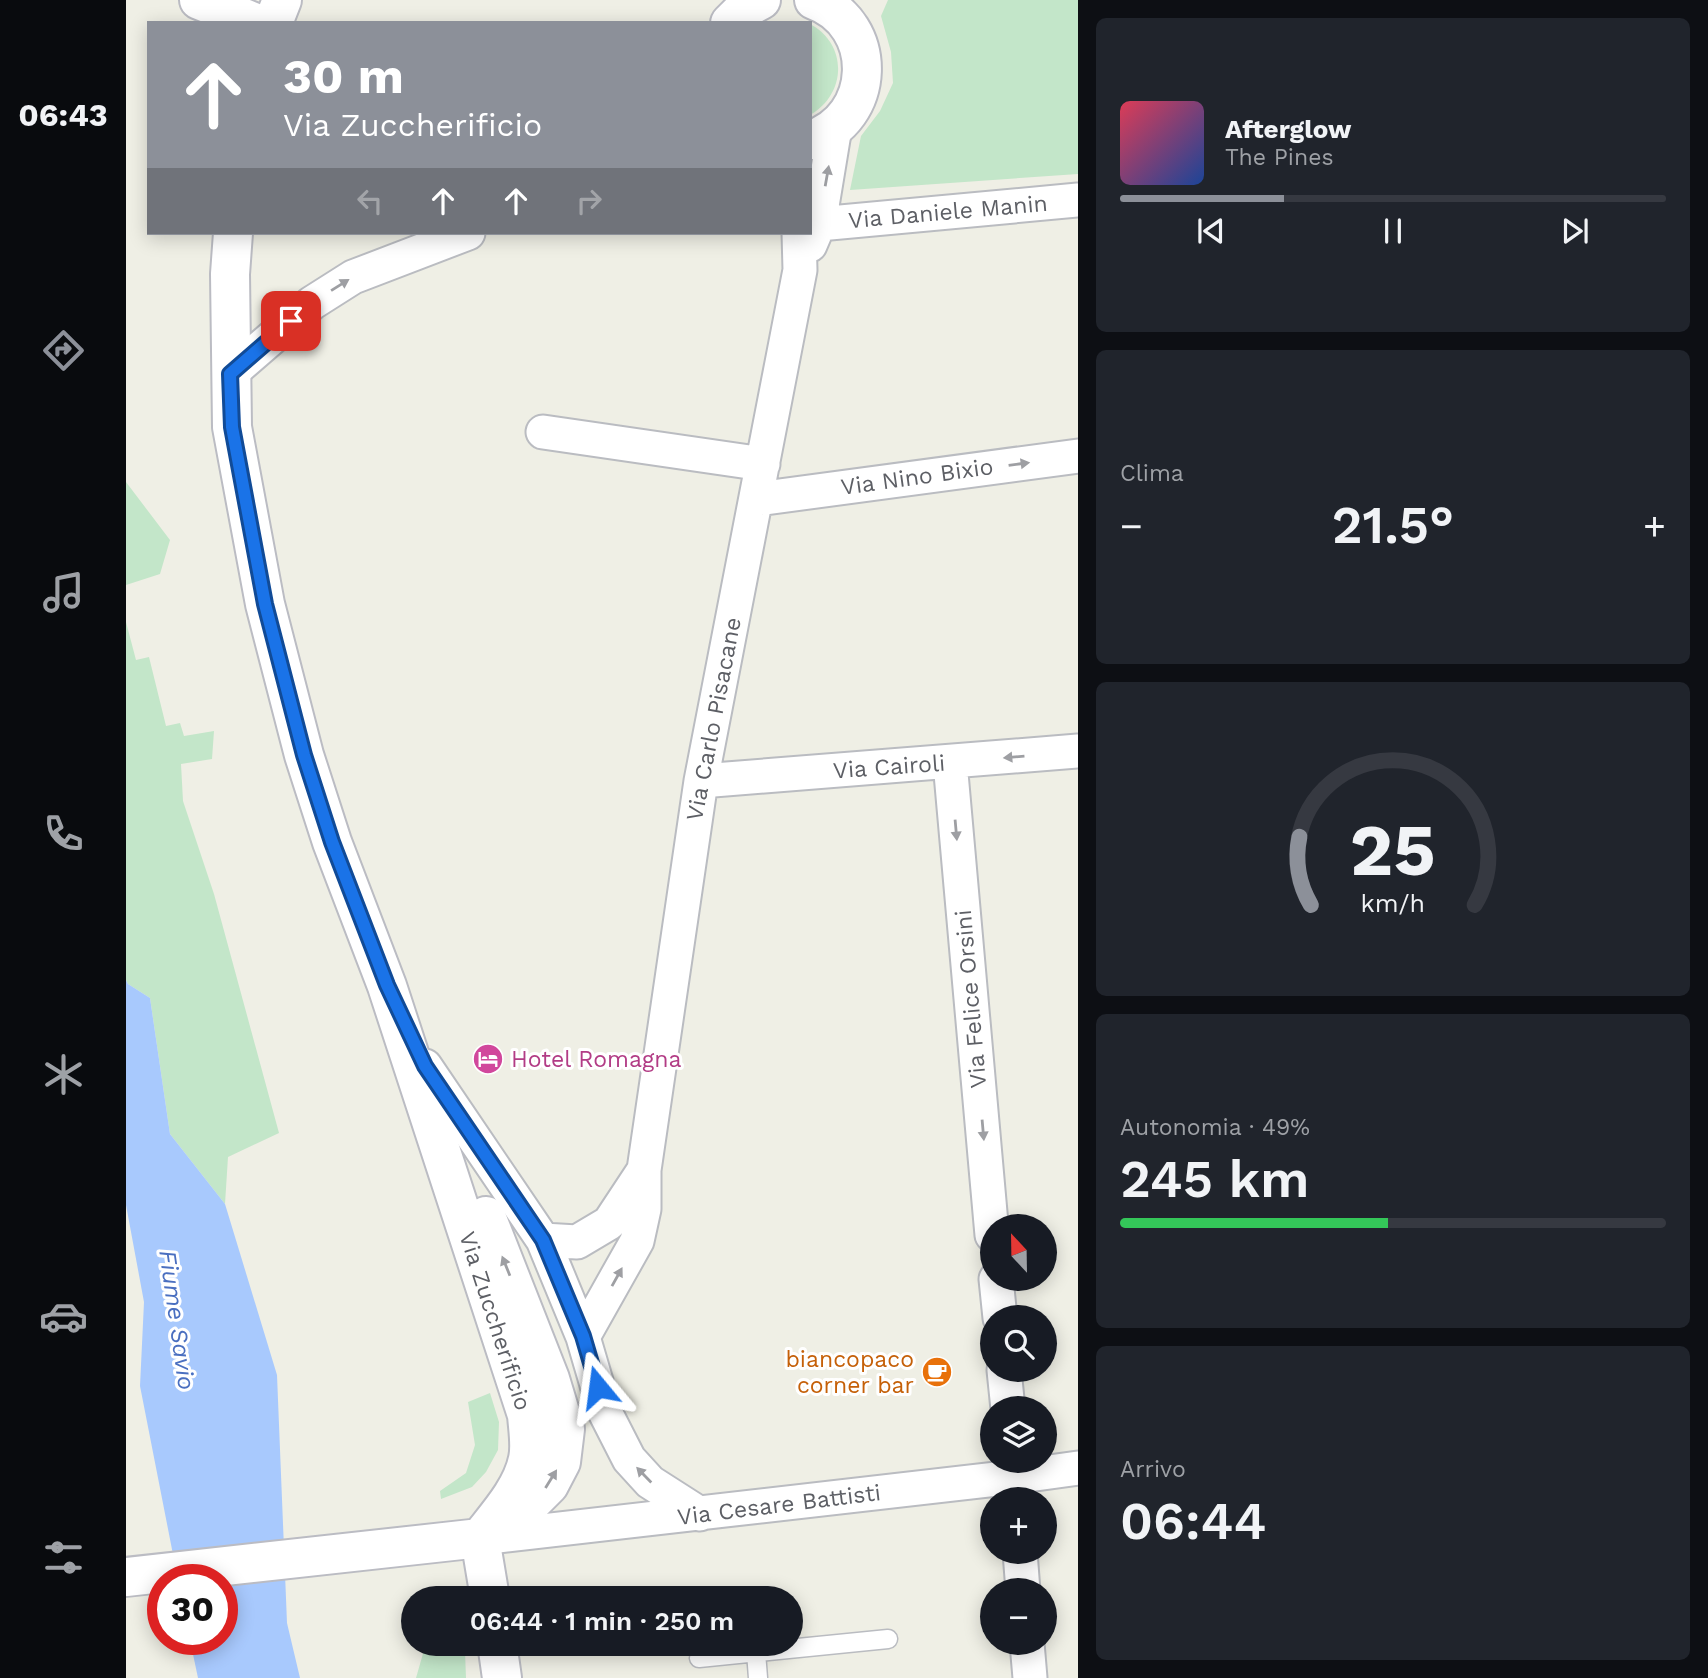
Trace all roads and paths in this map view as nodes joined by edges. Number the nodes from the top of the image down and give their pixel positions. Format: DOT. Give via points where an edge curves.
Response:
graph roads {
  1 [pos="199,0"];
  2 [pos="282,0"];
  3 [pos="761,0"];
  4 [pos="814,0"];
  5 [pos="856,15"];
  6 [pos="251,21"];
  7 [pos="274,21"];
  8 [pos="732,21"];
  9 [pos="823,134"];
  10 [pos="1078,200"];
  11 [pos="812,209"];
  12 [pos="812,229"];
  13 [pos="233,235"];
  14 [pos="463,235"];
  15 [pos="808,235"];
  16 [pos="230,374"];
  17 [pos="543,432"];
  18 [pos="1078,456"];
  19 [pos="763,464"];
  20 [pos="757,499"];
  21 [pos="1078,751"];
  22 [pos="950,762"];
  23 [pos="701,781"];
  24 [pos="387,985"];
  25 [pos="425,1066"];
  26 [pos="644,1170"];
  27 [pos="990,1214"];
  28 [pos="543,1240"];
  29 [pos="583,1336"];
  30 [pos="1078,1468"];
  31 [pos="1014,1480"];
  32 [pos="700,1514"];
  33 [pos="480,1538"];
  34 [pos="126,1577"];
  35 [pos="488,1586"];
  36 [pos="888,1639"];
  37 [pos="803,1647"];
  38 [pos="1028,1655"];
  39 [pos="499,1656"];
  40 [pos="718,1656"];
  41 [pos="757,1656"];
  42 [pos="699,1658"];
  43 [pos="502,1678"];
  44 [pos="758,1678"];
  45 [pos="1030,1678"];
  1 -- 6 [label="main road"];
  2 -- 7 [label="main road"];
  3 -- 8 [label="main road"];
  4 -- 5 [label="main road" via="840,15"];
  5 -- 9 [label="main road" via="863,71 859,92 850,111"];
  11 -- 9 [label="street, Via Carlo Pisacane, one-way"];
  10 -- 12 [label="street, Via Daniele Manin"];
  13 -- 16 [label="main road, Via Zuccherificio"];
  16 -- 14 [label="street, one-way" via="312,303 353,277"];
  15 -- 19 [label="street, Via Carlo Pisacane"];
  16 -- 24 [label="main road, Via Zuccherificio" via="232,427 265,604 297,730 332,842"];
  17 -- 19 [label="street"];
  20 -- 18 [label="street, Via Nino Bixio, one-way"];
  19 -- 20 [label="street, Via Carlo Pisacane"];
  20 -- 23 [label="street, Via Carlo Pisacane"];
  21 -- 22 [label="street, Via Cairoli, one-way"];
  22 -- 23 [label="street, Via Cairoli"];
  22 -- 27 [label="street, Via Felice Orsini, one-way"];
  23 -- 26 [label="street, Via Carlo Pisacane"];
  24 -- 25 [label="main road, Via Zuccherificio"];
  24 -- 33 [label="main road, Via Zuccherificio" via="527,1415 529,1458 507,1503"];
  25 -- 28 [label="street, Via Zuccherificio"];
  33 -- 25 [label="main road, Via Zuccherificio, one-way" via="549,1485 561,1462 565,1429 524,1311"];
  26 -- 28 [label="street" via="609,1223 577,1242"];
  29 -- 26 [label="street, Via Carlo Pisacane, one-way" via="637,1241 644,1209"];
  28 -- 29 [label="street, Via Zuccherificio"];
  32 -- 29 [label="street, Via Zuccherificio, one-way" via="650,1482 629,1459 606,1412"];
  30 -- 31 [label="street, Via Cesare Battisti"];
  31 -- 32 [label="street, Via Cesare Battisti"];
  32 -- 33 [label="street, Via Cesare Battisti"];
  33 -- 34 [label="main road"];
  33 -- 35 [label="main road"];
  36 -- 37 [label="lane"];
  38 -- 45 [label="street"];
  39 -- 43 [label="main road"];
  40 -- 42 [label="lane"];
  41 -- 44 [label="lane"];
}
